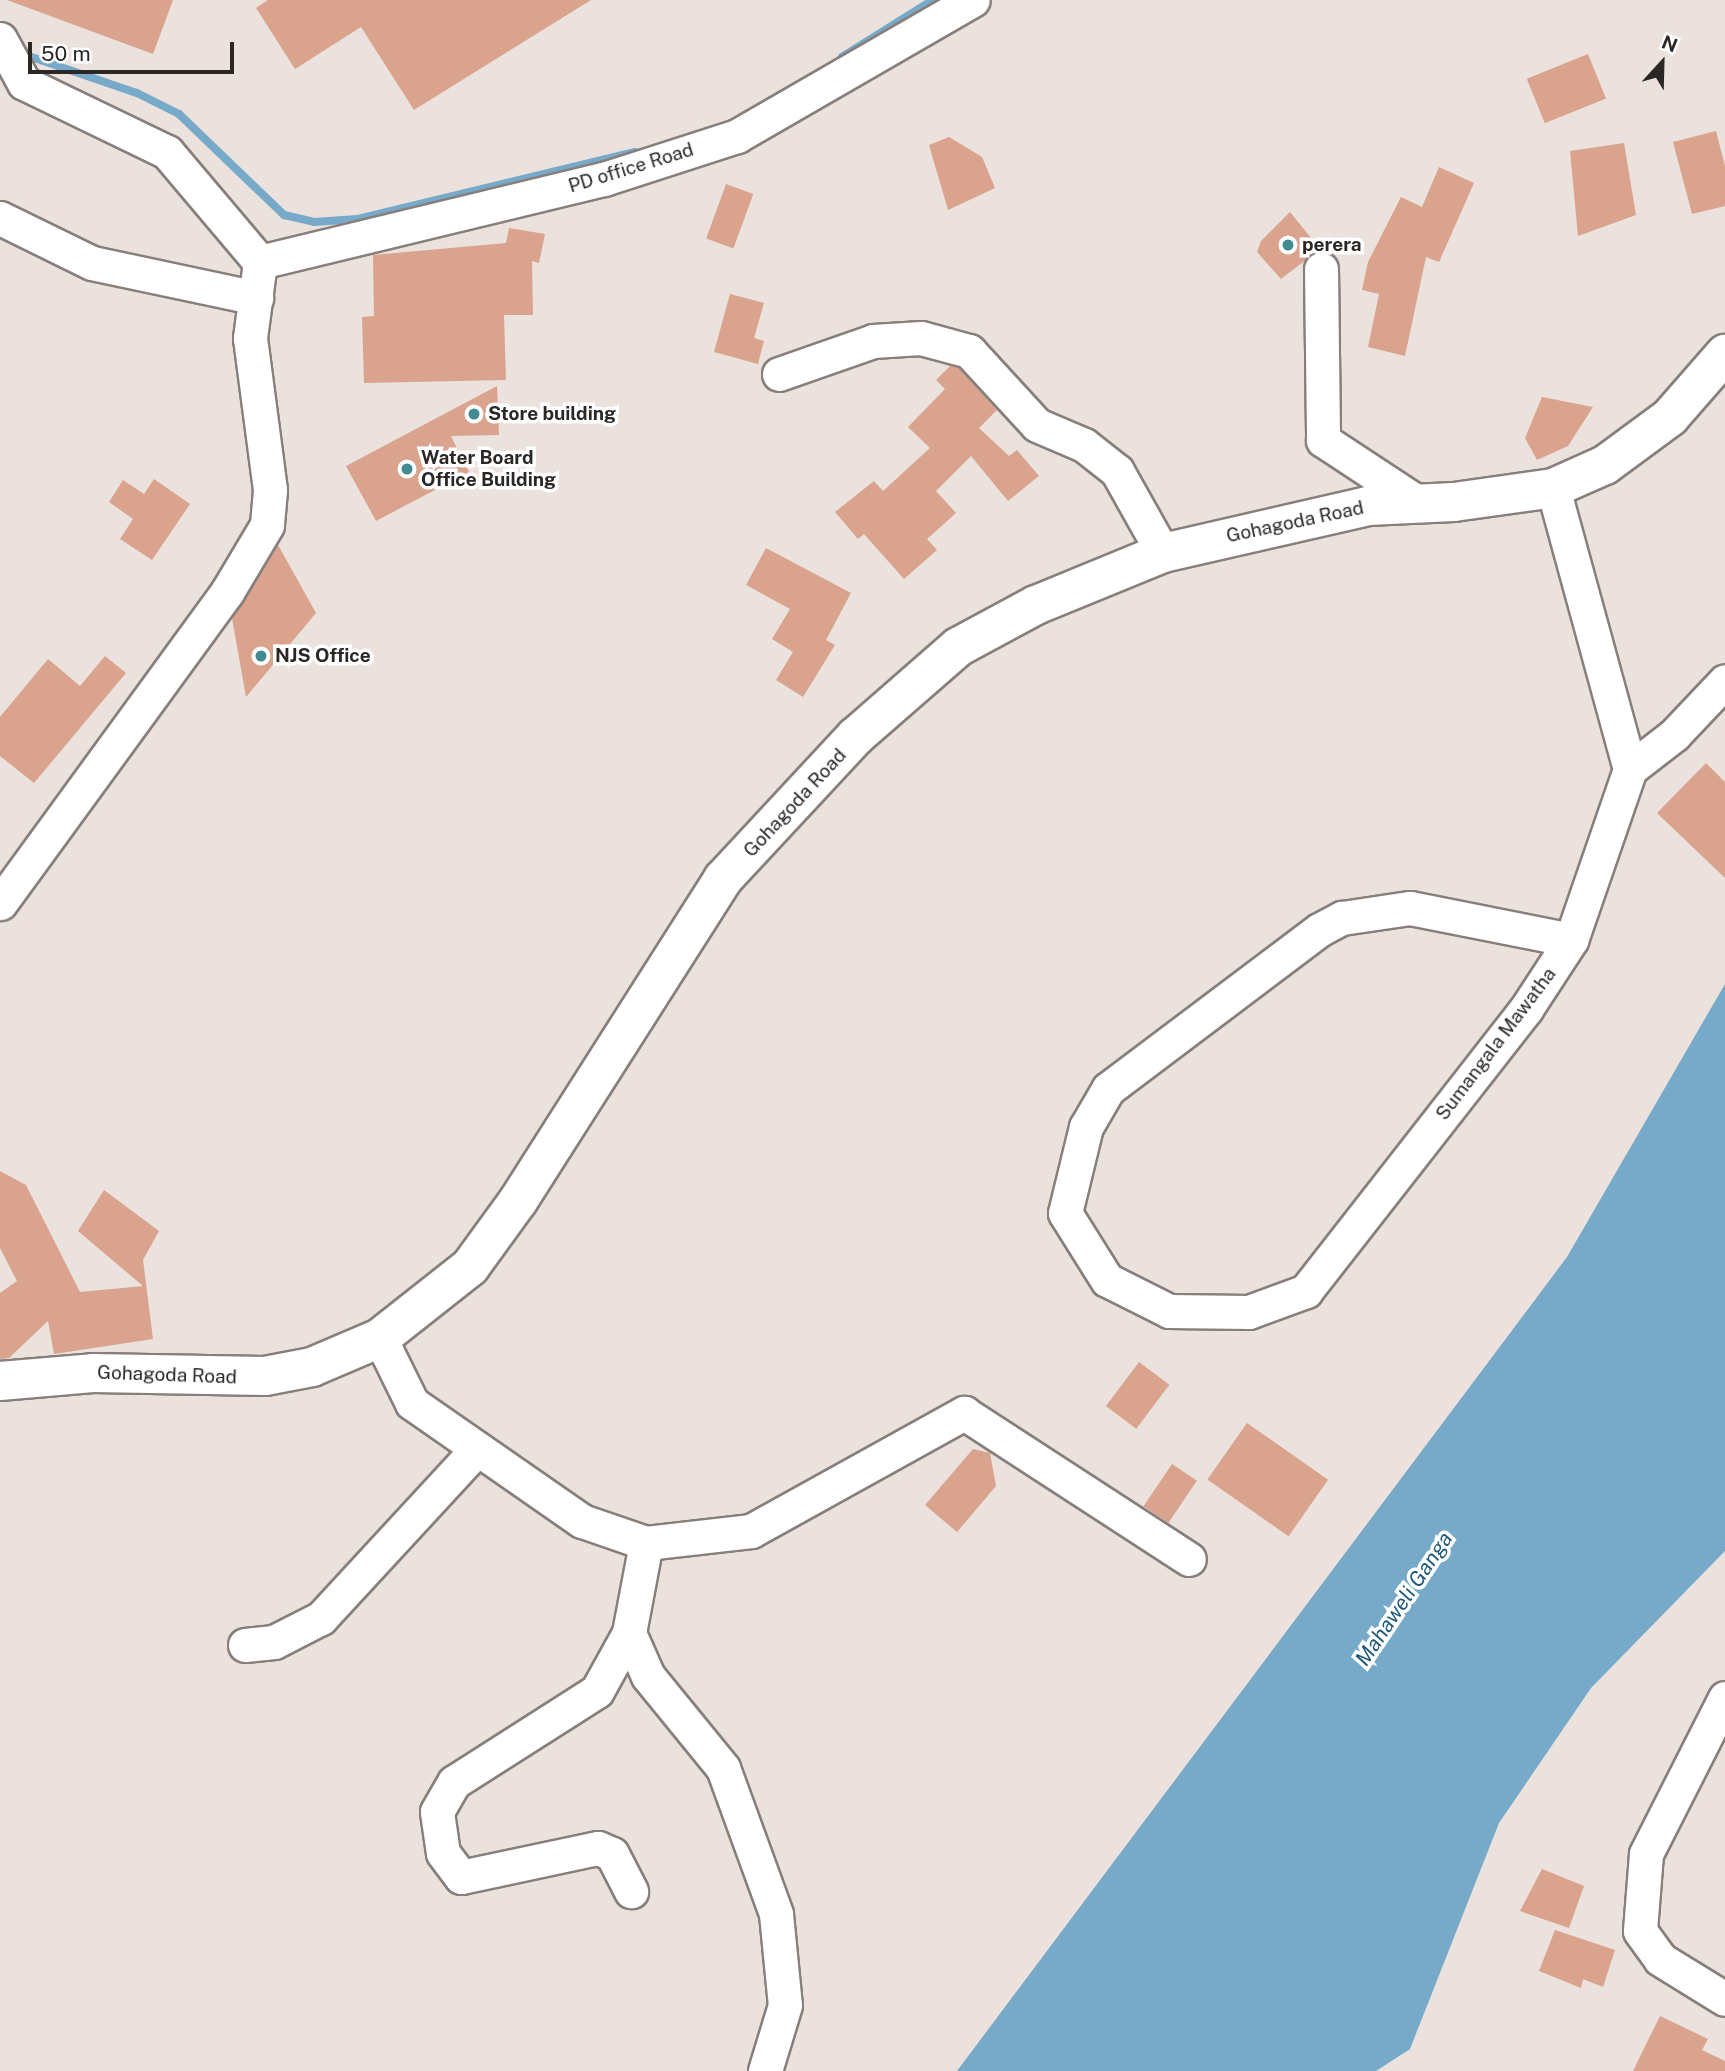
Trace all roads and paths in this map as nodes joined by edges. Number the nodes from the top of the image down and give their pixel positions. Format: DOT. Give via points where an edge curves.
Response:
graph roads {
  1 [pos="973,0"];
  2 [pos="0,39"];
  3 [pos="0,218"];
  4 [pos="260,262"];
  5 [pos="1321,268"];
  6 [pos="256,298"];
  7 [pos="1725,354"];
  8 [pos="779,374"];
  9 [pos="1553,488"];
  10 [pos="1417,502"];
  11 [pos="1163,553"];
  12 [pos="1725,681"];
  13 [pos="1630,769"];
  14 [pos="0,903"];
  15 [pos="1571,940"];
  16 [pos="380,1338"];
  17 [pos="0,1381"];
  18 [pos="476,1450"];
  19 [pos="646,1544"];
  20 [pos="1189,1559"];
  21 [pos="629,1633"];
  22 [pos="245,1644"];
  23 [pos="1725,1698"];
  24 [pos="631,1891"];
  25 [pos="1725,1999"];
  26 [pos="765,2071"];
  1 -- 4 [label="street, PD office Road" via="737,136 604,179"];
  2 -- 4 [label="street" via="24,83 167,152"];
  3 -- 6 [label="street" via="92,263"];
  4 -- 6 [label="street"];
  5 -- 10 [label="street" via="1322,440"];
  6 -- 14 [label="street" via="250,338 270,491 267,525 226,592"];
  7 -- 9 [label="main road, Gohagoda Road" via="1670,417 1605,466"];
  8 -- 11 [label="street" via="873,341 920,338 969,351 1038,425 1084,445 1117,471"];
  9 -- 10 [label="main road, Gohagoda Road"];
  9 -- 13 [label="street"];
  10 -- 11 [label="main road, Gohagoda Road" via="1289,521"];
  11 -- 16 [label="main road, Gohagoda Road" via="1036,605 958,647 855,737 697,913 564,1131 470,1266"];
  12 -- 13 [label="street" via="1674,735"];
  13 -- 15 [label="street, Sumangala Mawatha"];
  15 -- 15 [label="street, Sumangala Mawatha" via="1526,1009 1306,1291 1249,1312 1170,1311 1107,1280 1065,1213 1086,1127 1108,1089 1319,930 1342,918 1410,908"];
  16 -- 17 [label="main road, Gohagoda Road" via="312,1367 265,1376 93,1373"];
  16 -- 18 [label="street" via="412,1404"];
  18 -- 19 [label="street" via="582,1521"];
  18 -- 22 [label="street" via="321,1618 274,1642"];
  19 -- 20 [label="street" via="751,1531 964,1413"];
  19 -- 21 [label="street"];
  21 -- 24 [label="street" via="597,1691 454,1782 437,1812 443,1853 461,1877 598,1848 612,1854"];
  21 -- 26 [label="street" via="648,1676 723,1768 776,1914 785,2005"];
  23 -- 25 [label="street" via="1646,1854 1640,1931 1660,1959"];
}
